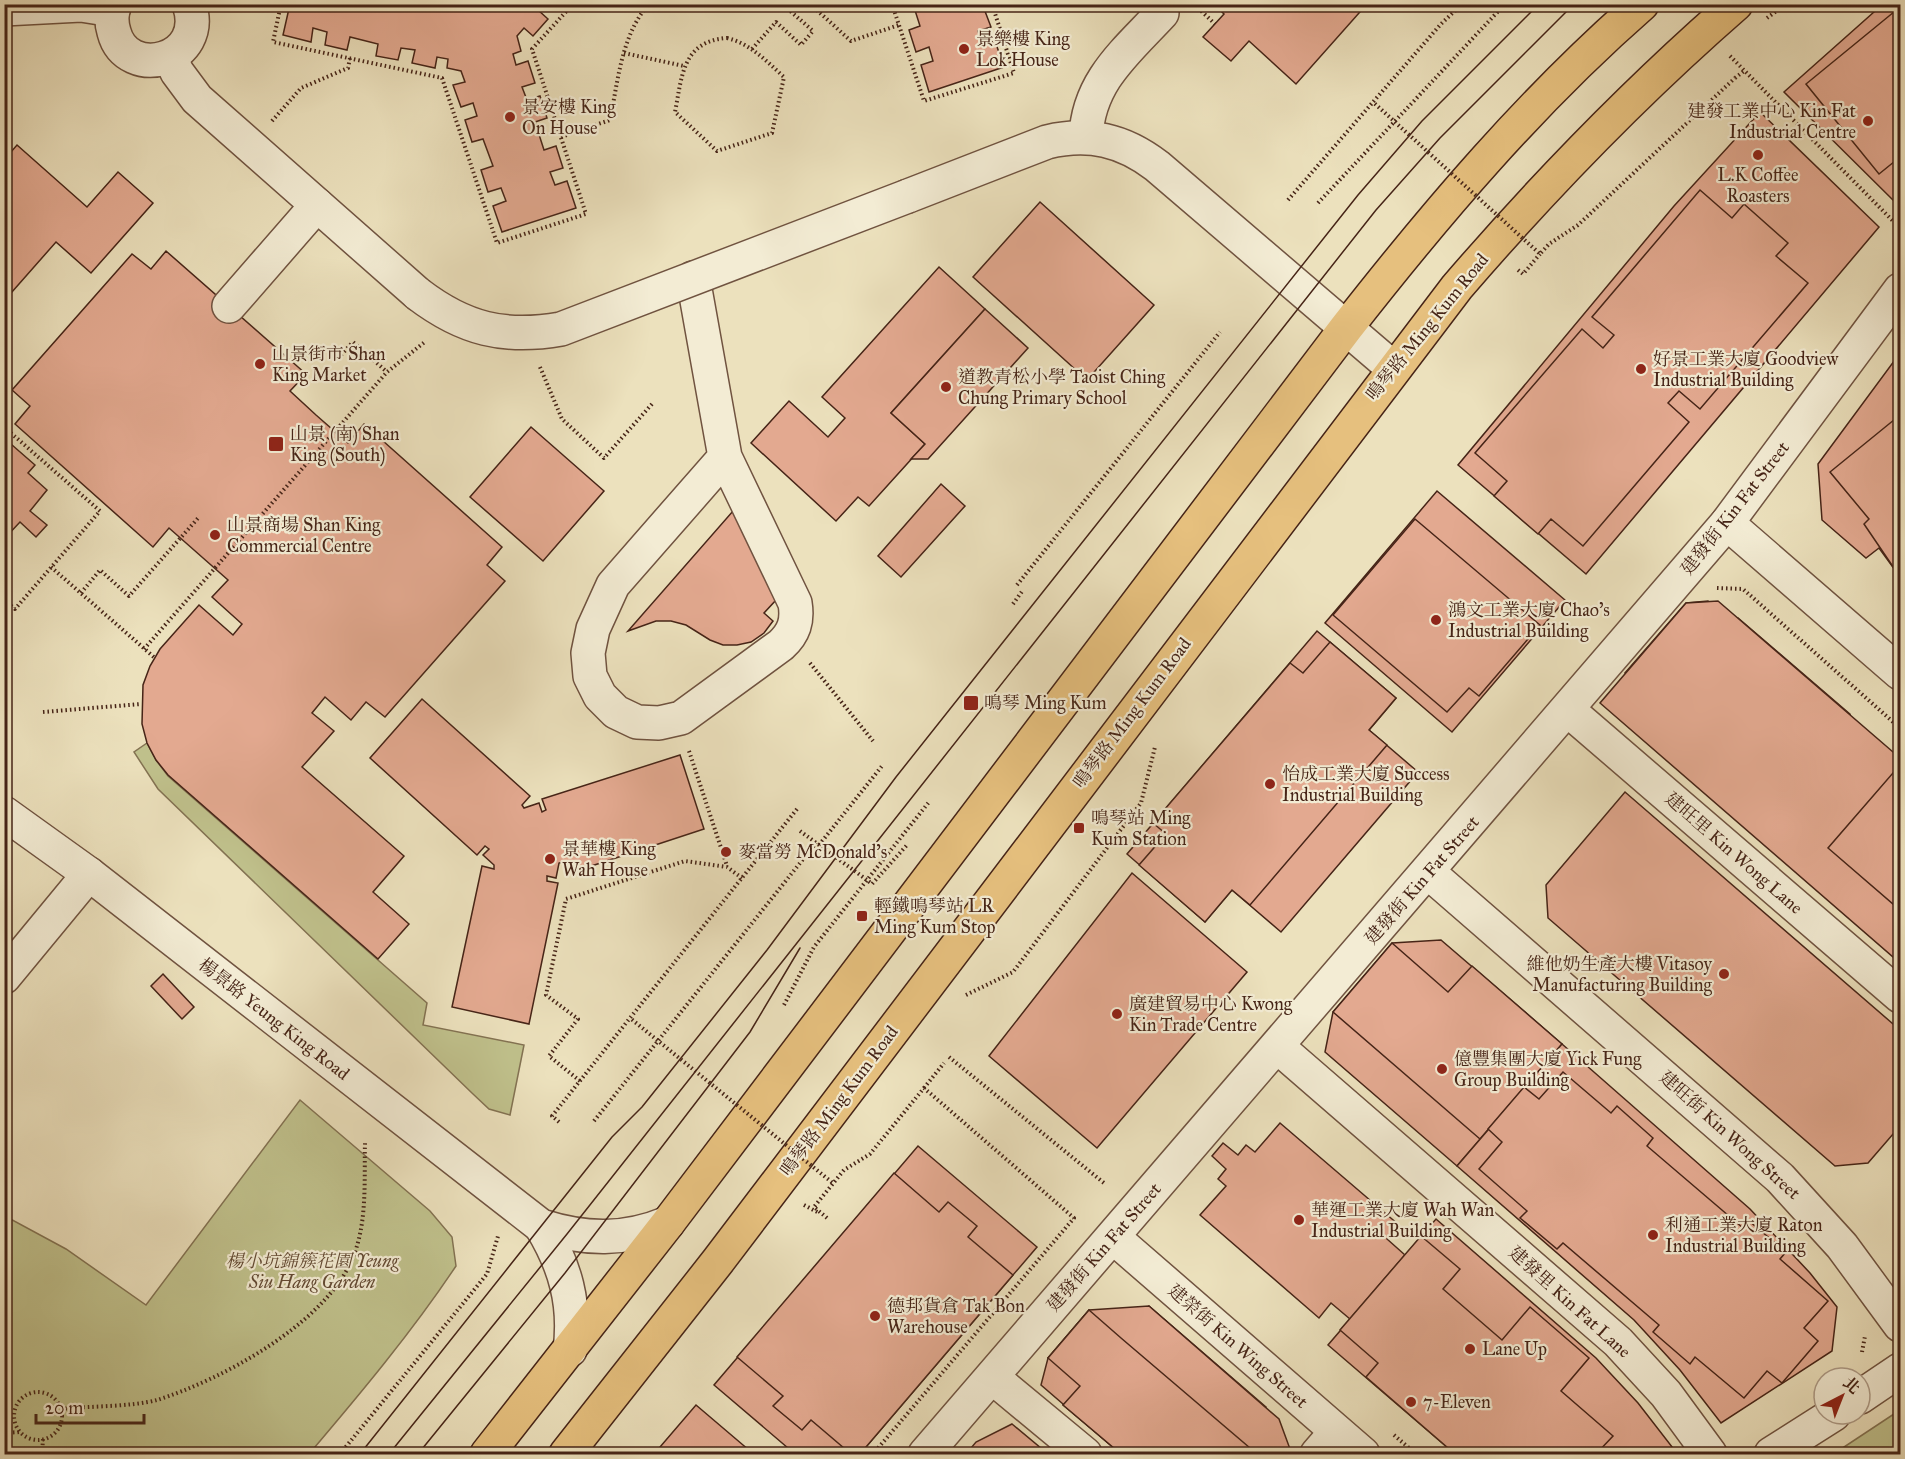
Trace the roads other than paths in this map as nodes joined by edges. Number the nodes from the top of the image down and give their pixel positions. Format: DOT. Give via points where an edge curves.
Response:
graph roads {
  1 [pos="1642,4"];
  2 [pos="1736,4"];
  3 [pos="114,7"];
  4 [pos="4,9"];
  5 [pos="197,13"];
  6 [pos="1162,13"];
  7 [pos="170,57"];
  8 [pos="1086,137"];
  9 [pos="317,205"];
  10 [pos="693,278"];
  11 [pos="1900,290"];
  12 [pos="229,306"];
  13 [pos="1346,328"];
  14 [pos="1393,368"];
  15 [pos="725,458"];
  16 [pos="1727,523"];
  17 [pos="1900,673"];
  18 [pos="1568,710"];
  19 [pos="4,786"];
  20 [pos="14,820"];
  21 [pos="1428,872"];
  22 [pos="89,874"];
  23 [pos="4,977"];
  24 [pos="1900,996"];
  25 [pos="1278,1047"];
  26 [pos="668,1223"];
  27 [pos="541,1226"];
  28 [pos="1113,1237"];
  29 [pos="1900,1324"];
  30 [pos="570,1350"];
  31 [pos="1900,1370"];
  32 [pos="992,1377"];
  33 [pos="1872,1389"];
  34 [pos="1816,1426"];
  35 [pos="1327,1443"];
  36 [pos="487,1455"];
  37 [pos="566,1455"];
  38 [pos="925,1455"];
  39 [pos="1085,1455"];
  40 [pos="1363,1455"];
  41 [pos="1710,1455"];
  42 [pos="1771,1455"];
  1 -- 13 [label="main road" via="1551,90 1479,166"];
  2 -- 14 [label="main road, 鳴琴路 Ming Kum Road" via="1594,135 1524,209"];
  3 -- 4 [label="street"];
  3 -- 7 [label="street" via="115,36 127,51 144,60"];
  5 -- 7 [label="street" via="184,45"];
  6 -- 8 [label="street" via="1098,87 1086,119"];
  7 -- 9 [label="street" via="197,99"];
  8 -- 10 [label="street, bridge" via="1047,142"];
  8 -- 13 [label="street" via="1105,139 1141,154"];
  9 -- 10 [label="street, bridge" via="439,309 494,331 536,333 561,329"];
  9 -- 12 [label="street"];
  10 -- 15 [label="street"];
  11 -- 16 [label="street, 建發街 Kin Fat Street"];
  13 -- 14 [label="street"];
  13 -- 26 [label="main road"];
  14 -- 37 [label="main road, 鳴琴路 Ming Kum Road" via="725,1252"];
  15 -- 15 [label="street" via="795,603 795,626 781,645 681,718 637,722 616,712 600,696 590,676 588,653 593,629 613,585"];
  16 -- 17 [label="street"];
  16 -- 18 [label="street, 建發街 Kin Fat Street"];
  18 -- 21 [label="street, 建發街 Kin Fat Street"];
  18 -- 24 [label="street, 建旺里 Kin Wong Lane"];
  19 -- 20 [label="street"];
  20 -- 22 [label="street, 楊景路 Yeung King Road"];
  21 -- 25 [label="street, 建發街 Kin Fat Street"];
  21 -- 29 [label="street, 建旺街 Kin Wong Street" via="1780,1178 1842,1246"];
  22 -- 23 [label="street"];
  22 -- 27 [label="street, 楊景路 Yeung King Road"];
  25 -- 28 [label="street, 建發街 Kin Fat Street"];
  25 -- 41 [label="street, 建發里 Kin Fat Lane" via="1618,1342 1665,1394"];
  26 -- 27 [label="street, 楊景路 Yeung King Road" via="612,1238 567,1234"];
  26 -- 30 [label="main road"];
  27 -- 30 [label="street, 楊景路 Yeung King Road" via="555,1249 569,1292 573,1311"];
  28 -- 32 [label="street, 建發街 Kin Fat Street"];
  28 -- 35 [label="street, 建榮街 Kin Wing Street"];
  30 -- 36 [label="main road"];
  31 -- 33 [label="street"];
  32 -- 38 [label="street, 建發街 Kin Fat Street"];
  32 -- 39 [label="street"];
  34 -- 42 [label="street"];
  35 -- 40 [label="street, 建榮街 Kin Wing Street"];
}
